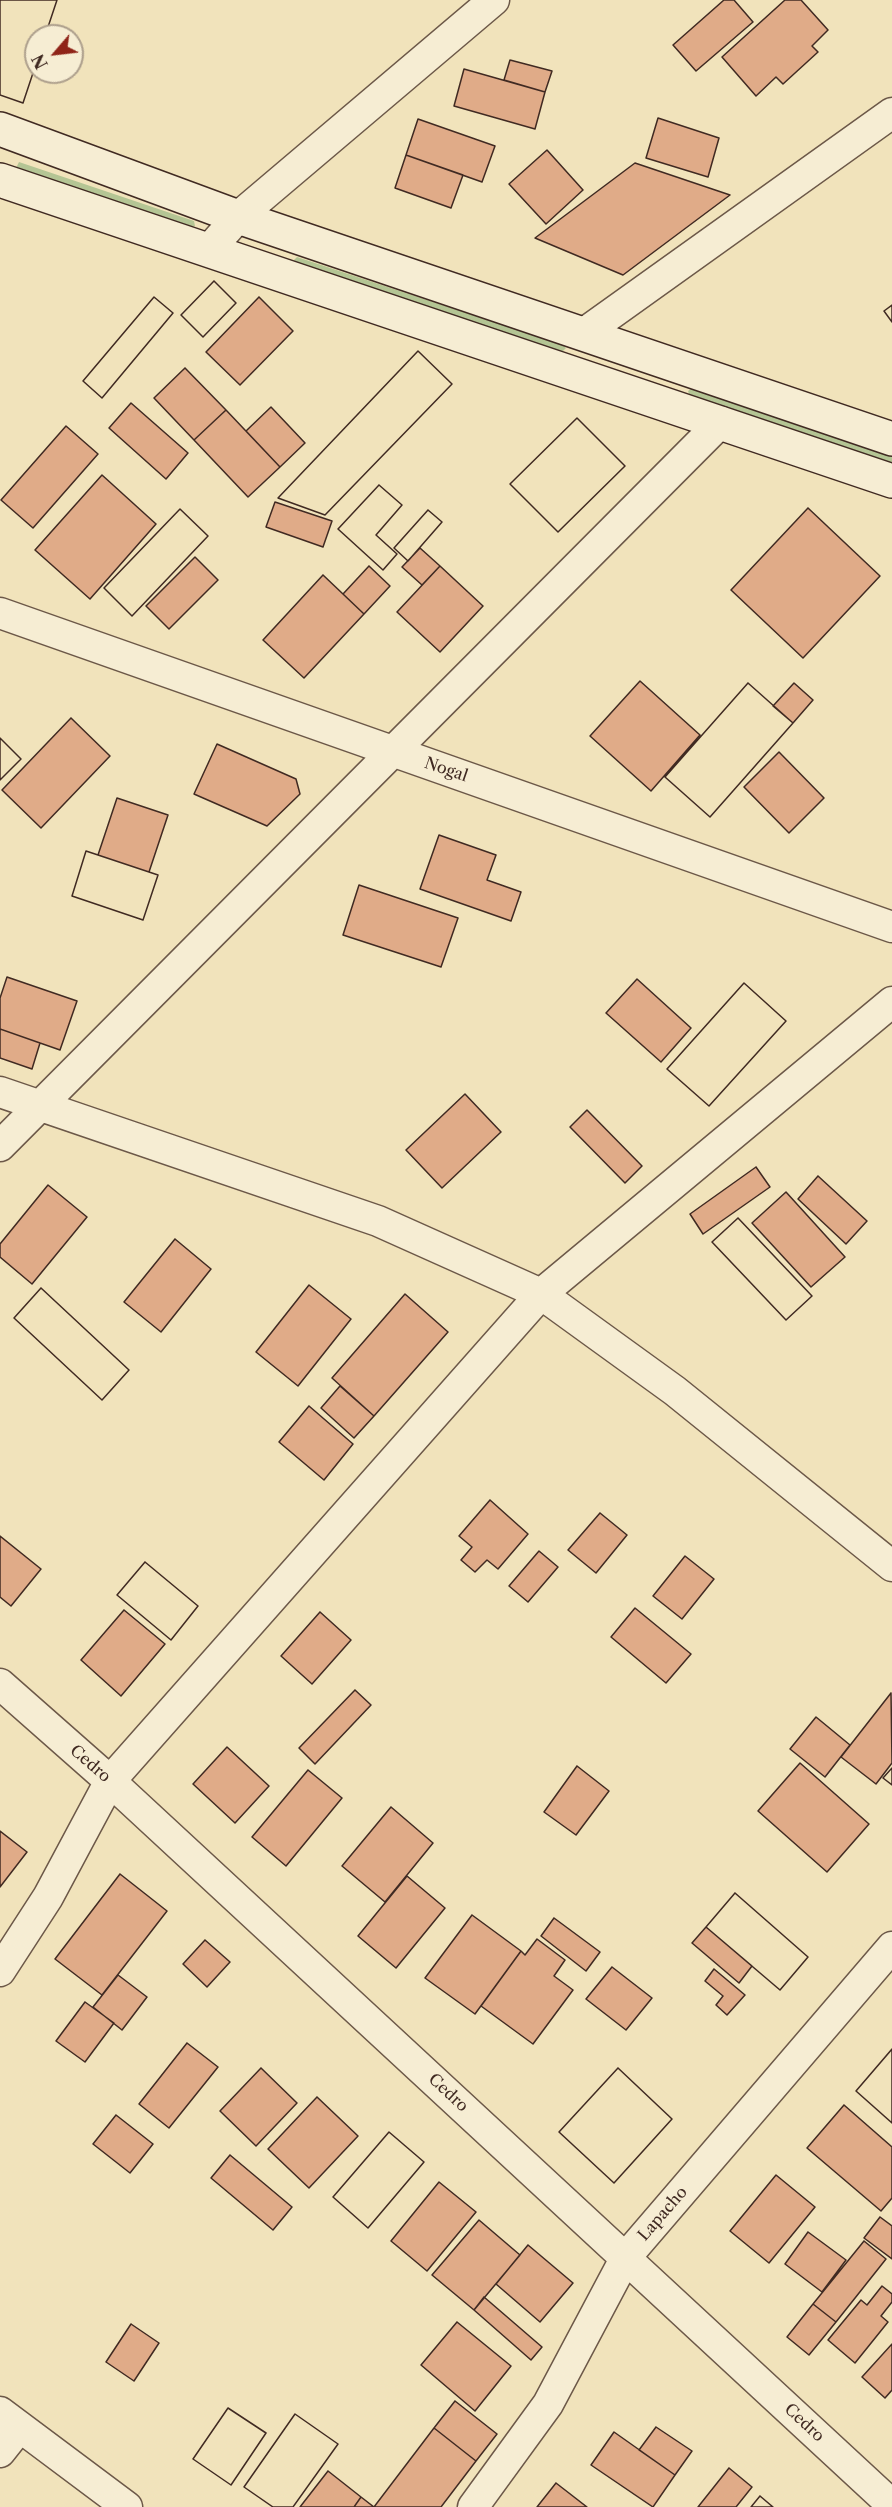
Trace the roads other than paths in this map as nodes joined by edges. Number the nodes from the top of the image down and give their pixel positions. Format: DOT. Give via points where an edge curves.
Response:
graph roads {
  1 [pos="494,0"];
  2 [pos="892,113"];
  3 [pos="0,129"];
  4 [pos="0,180"];
  5 [pos="238,217"];
  6 [pos="208,251"];
  7 [pos="583,334"];
  8 [pos="636,352"];
  9 [pos="621,391"];
  10 [pos="721,422"];
  11 [pos="892,439"];
  12 [pos="892,481"];
  13 [pos="0,613"];
  14 [pos="392,751"];
  15 [pos="892,927"];
  16 [pos="892,1002"];
  17 [pos="0,1092"];
  18 [pos="38,1106"];
  19 [pos="0,1146"];
  20 [pos="541,1294"];
  21 [pos="892,1566"];
  22 [pos="0,1684"];
  23 [pos="110,1781"];
  24 [pos="892,1947"];
  25 [pos="0,1971"];
  26 [pos="626,2257"];
  27 [pos="10,2420"];
  28 [pos="0,2452"];
  29 [pos="892,2505"];
  30 [pos="127,2507"];
  31 [pos="472,2507"];
  1 -- 5 [label="street"];
  2 -- 7 [label="street"];
  3 -- 5 [label="main road"];
  4 -- 6 [label="main road"];
  5 -- 6 [label="street"];
  5 -- 7 [label="main road"];
  6 -- 9 [label="main road"];
  7 -- 8 [label="main road"];
  8 -- 9 [label="main road"];
  8 -- 11 [label="main road"];
  9 -- 10 [label="main road"];
  10 -- 12 [label="main road"];
  10 -- 14 [label="street"];
  13 -- 14 [label="street, Nogal"];
  14 -- 15 [label="street, Nogal"];
  14 -- 18 [label="street"];
  16 -- 20 [label="street"];
  17 -- 18 [label="street"];
  18 -- 19 [label="street"];
  18 -- 20 [label="street" via="378,1221"];
  20 -- 21 [label="street" via="675,1391"];
  20 -- 23 [label="street"];
  22 -- 23 [label="street, Cedro"];
  23 -- 25 [label="street" via="48,1897"];
  23 -- 26 [label="street, Cedro"];
  24 -- 26 [label="street, Lapacho"];
  26 -- 29 [label="street, Cedro"];
  26 -- 31 [label="street, Lapacho" via="548,2404"];
  27 -- 28 [label="street"];
  27 -- 30 [label="street"];
}
